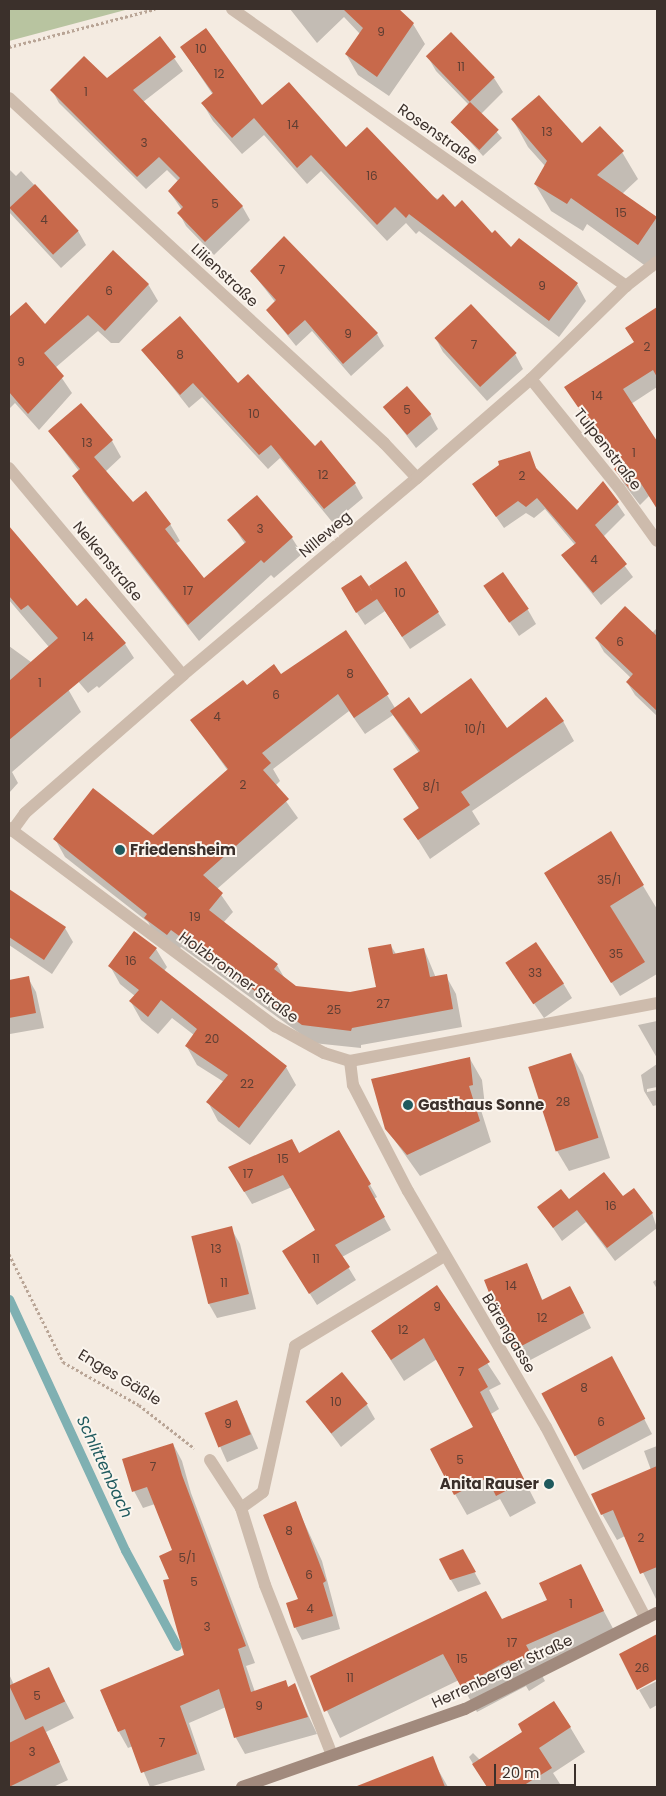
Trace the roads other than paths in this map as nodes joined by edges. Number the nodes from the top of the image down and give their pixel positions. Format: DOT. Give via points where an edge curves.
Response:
graph roads {
  1 [pos="232,9"];
  2 [pos="9,98"];
  3 [pos="657,262"];
  4 [pos="626,286"];
  5 [pos="531,378"];
  6 [pos="9,468"];
  7 [pos="417,478"];
  8 [pos="657,541"];
  9 [pos="183,674"];
  10 [pos="11,829"];
  11 [pos="657,1004"];
  12 [pos="350,1061"];
  13 [pos="444,1256"];
  14 [pos="210,1460"];
  15 [pos="241,1508"];
  16 [pos="657,1613"];
  17 [pos="646,1619"];
  18 [pos="332,1755"];
  19 [pos="242,1787"];
  1 -- 4 [label="street, Rosenstraße"];
  2 -- 7 [label="street, Lilienstraße" via="384,443"];
  3 -- 4 [label="street, Nilleweg"];
  4 -- 5 [label="street, Nilleweg"];
  5 -- 7 [label="street, Nilleweg"];
  5 -- 8 [label="street, Tulpenstraße"];
  6 -- 9 [label="street, Nelkenstraße"];
  7 -- 9 [label="street, Nilleweg"];
  9 -- 10 [label="street, Nilleweg" via="25,813"];
  10 -- 12 [label="street, Holzbronner Straße" via="275,1026 324,1052"];
  11 -- 12 [label="street, Holzbronner Straße"];
  12 -- 13 [label="street, Bärengasse" via="353,1085"];
  13 -- 15 [label="street" via="295,1346 263,1492"];
  13 -- 17 [label="street, Bärengasse" via="546,1427"];
  14 -- 15 [label="street"];
  15 -- 18 [label="street" via="265,1585"];
  16 -- 17 [label="street, Herrenberger Straße"];
  17 -- 18 [label="street, Herrenberger Straße" via="465,1709"];
  18 -- 19 [label="street, Herrenberger Straße"];
}
